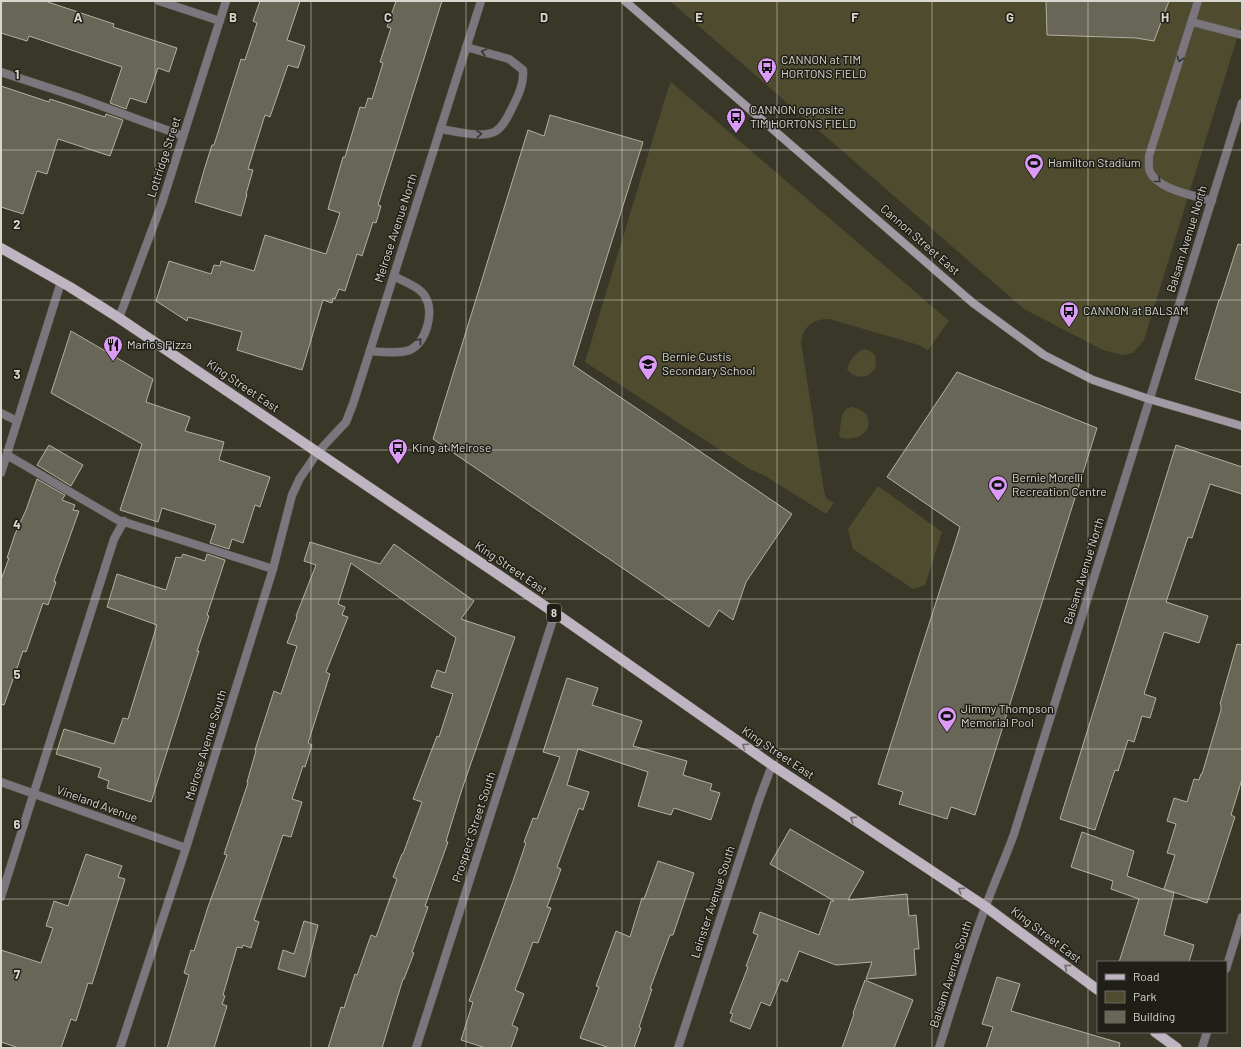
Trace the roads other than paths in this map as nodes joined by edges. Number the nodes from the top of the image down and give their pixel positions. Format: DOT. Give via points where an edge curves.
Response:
graph roads {
  1 [pos="160,1"];
  2 [pos="226,1"];
  3 [pos="481,1"];
  4 [pos="625,1"];
  5 [pos="1198,1"];
  6 [pos="220,21"];
  7 [pos="1192,22"];
  8 [pos="1242,35"];
  9 [pos="466,47"];
  10 [pos="1,72"];
  11 [pos="1242,103"];
  12 [pos="440,129"];
  13 [pos="183,136"];
  14 [pos="1212,201"];
  15 [pos="1,248"];
  16 [pos="394,276"];
  17 [pos="62,282"];
  18 [pos="119,318"];
  19 [pos="370,351"];
  20 [pos="1149,399"];
  21 [pos="1,413"];
  22 [pos="17,421"];
  23 [pos="1242,426"];
  24 [pos="318,452"];
  25 [pos="7,455"];
  26 [pos="1,473"];
  27 [pos="124,522"];
  28 [pos="273,569"];
  29 [pos="555,613"];
  30 [pos="772,765"];
  31 [pos="1,782"];
  32 [pos="34,794"];
  33 [pos="186,848"];
  34 [pos="1,897"];
  35 [pos="986,907"];
  36 [pos="1242,917"];
  37 [pos="1227,966"];
  38 [pos="1097,989"];
  39 [pos="1156,1033"];
  40 [pos="1207,1033"];
  41 [pos="120,1048"];
  42 [pos="416,1048"];
  43 [pos="678,1048"];
  44 [pos="939,1048"];
  45 [pos="1177,1048"];
  46 [pos="1202,1048"];
  1 -- 6 [label="street"];
  2 -- 6 [label="street, Lottridge Street"];
  3 -- 9 [label="street, Melrose Avenue North"];
  4 -- 20 [label="main road, Cannon Street East" via="978,306 1044,355 1093,380"];
  5 -- 7 [label="street"];
  6 -- 13 [label="street, Lottridge Street"];
  7 -- 8 [label="street"];
  7 -- 14 [label="street, one-way" via="1149,156 1149,170 1156,180 1169,188"];
  9 -- 12 [label="street, Melrose Avenue North"];
  12 -- 9 [label="street, one-way" via="476,136 495,132 507,118 524,80 523,70 509,59"];
  10 -- 13 [label="street"];
  11 -- 14 [label="street, Balsam Avenue North"];
  12 -- 16 [label="street, Melrose Avenue North"];
  13 -- 18 [label="street, Lottridge Street" via="162,203"];
  14 -- 20 [label="street, Balsam Avenue North"];
  15 -- 17 [label="main road, King Street East / 8"];
  16 -- 19 [label="street, Melrose Avenue North"];
  19 -- 16 [label="street, one-way" via="410,350 421,340 428,327 429,310 426,298 419,290"];
  17 -- 18 [label="main road, King Street East / 8"];
  17 -- 22 [label="street"];
  18 -- 24 [label="main road, King Street East / 8"];
  19 -- 24 [label="street, Melrose Avenue North" via="346,422"];
  20 -- 23 [label="main road, Cannon Street East"];
  20 -- 35 [label="street, Balsam Avenue North" via="1014,834"];
  21 -- 22 [label="street"];
  22 -- 25 [label="street"];
  24 -- 28 [label="street, Melrose Avenue South" via="292,495"];
  24 -- 29 [label="main road, King Street East / 8"];
  25 -- 26 [label="street"];
  25 -- 27 [label="street"];
  27 -- 28 [label="street"];
  27 -- 32 [label="street" via="114,539"];
  28 -- 33 [label="street, Melrose Avenue South"];
  30 -- 29 [label="main road, King Street East / 8, one-way"];
  29 -- 42 [label="street, Prospect Street South"];
  35 -- 30 [label="main road, King Street East / 8, one-way"];
  30 -- 43 [label="street, Leinster Avenue South"];
  31 -- 32 [label="street, Vineland Avenue"];
  32 -- 33 [label="street, Vineland Avenue"];
  32 -- 34 [label="street"];
  33 -- 41 [label="street, Melrose Avenue South"];
  38 -- 35 [label="main road, King Street East / 8, one-way"];
  35 -- 44 [label="street, Balsam Avenue South"];
  36 -- 37 [label="street"];
  39 -- 45 [label="main road"];
  40 -- 46 [label="street"];
}
